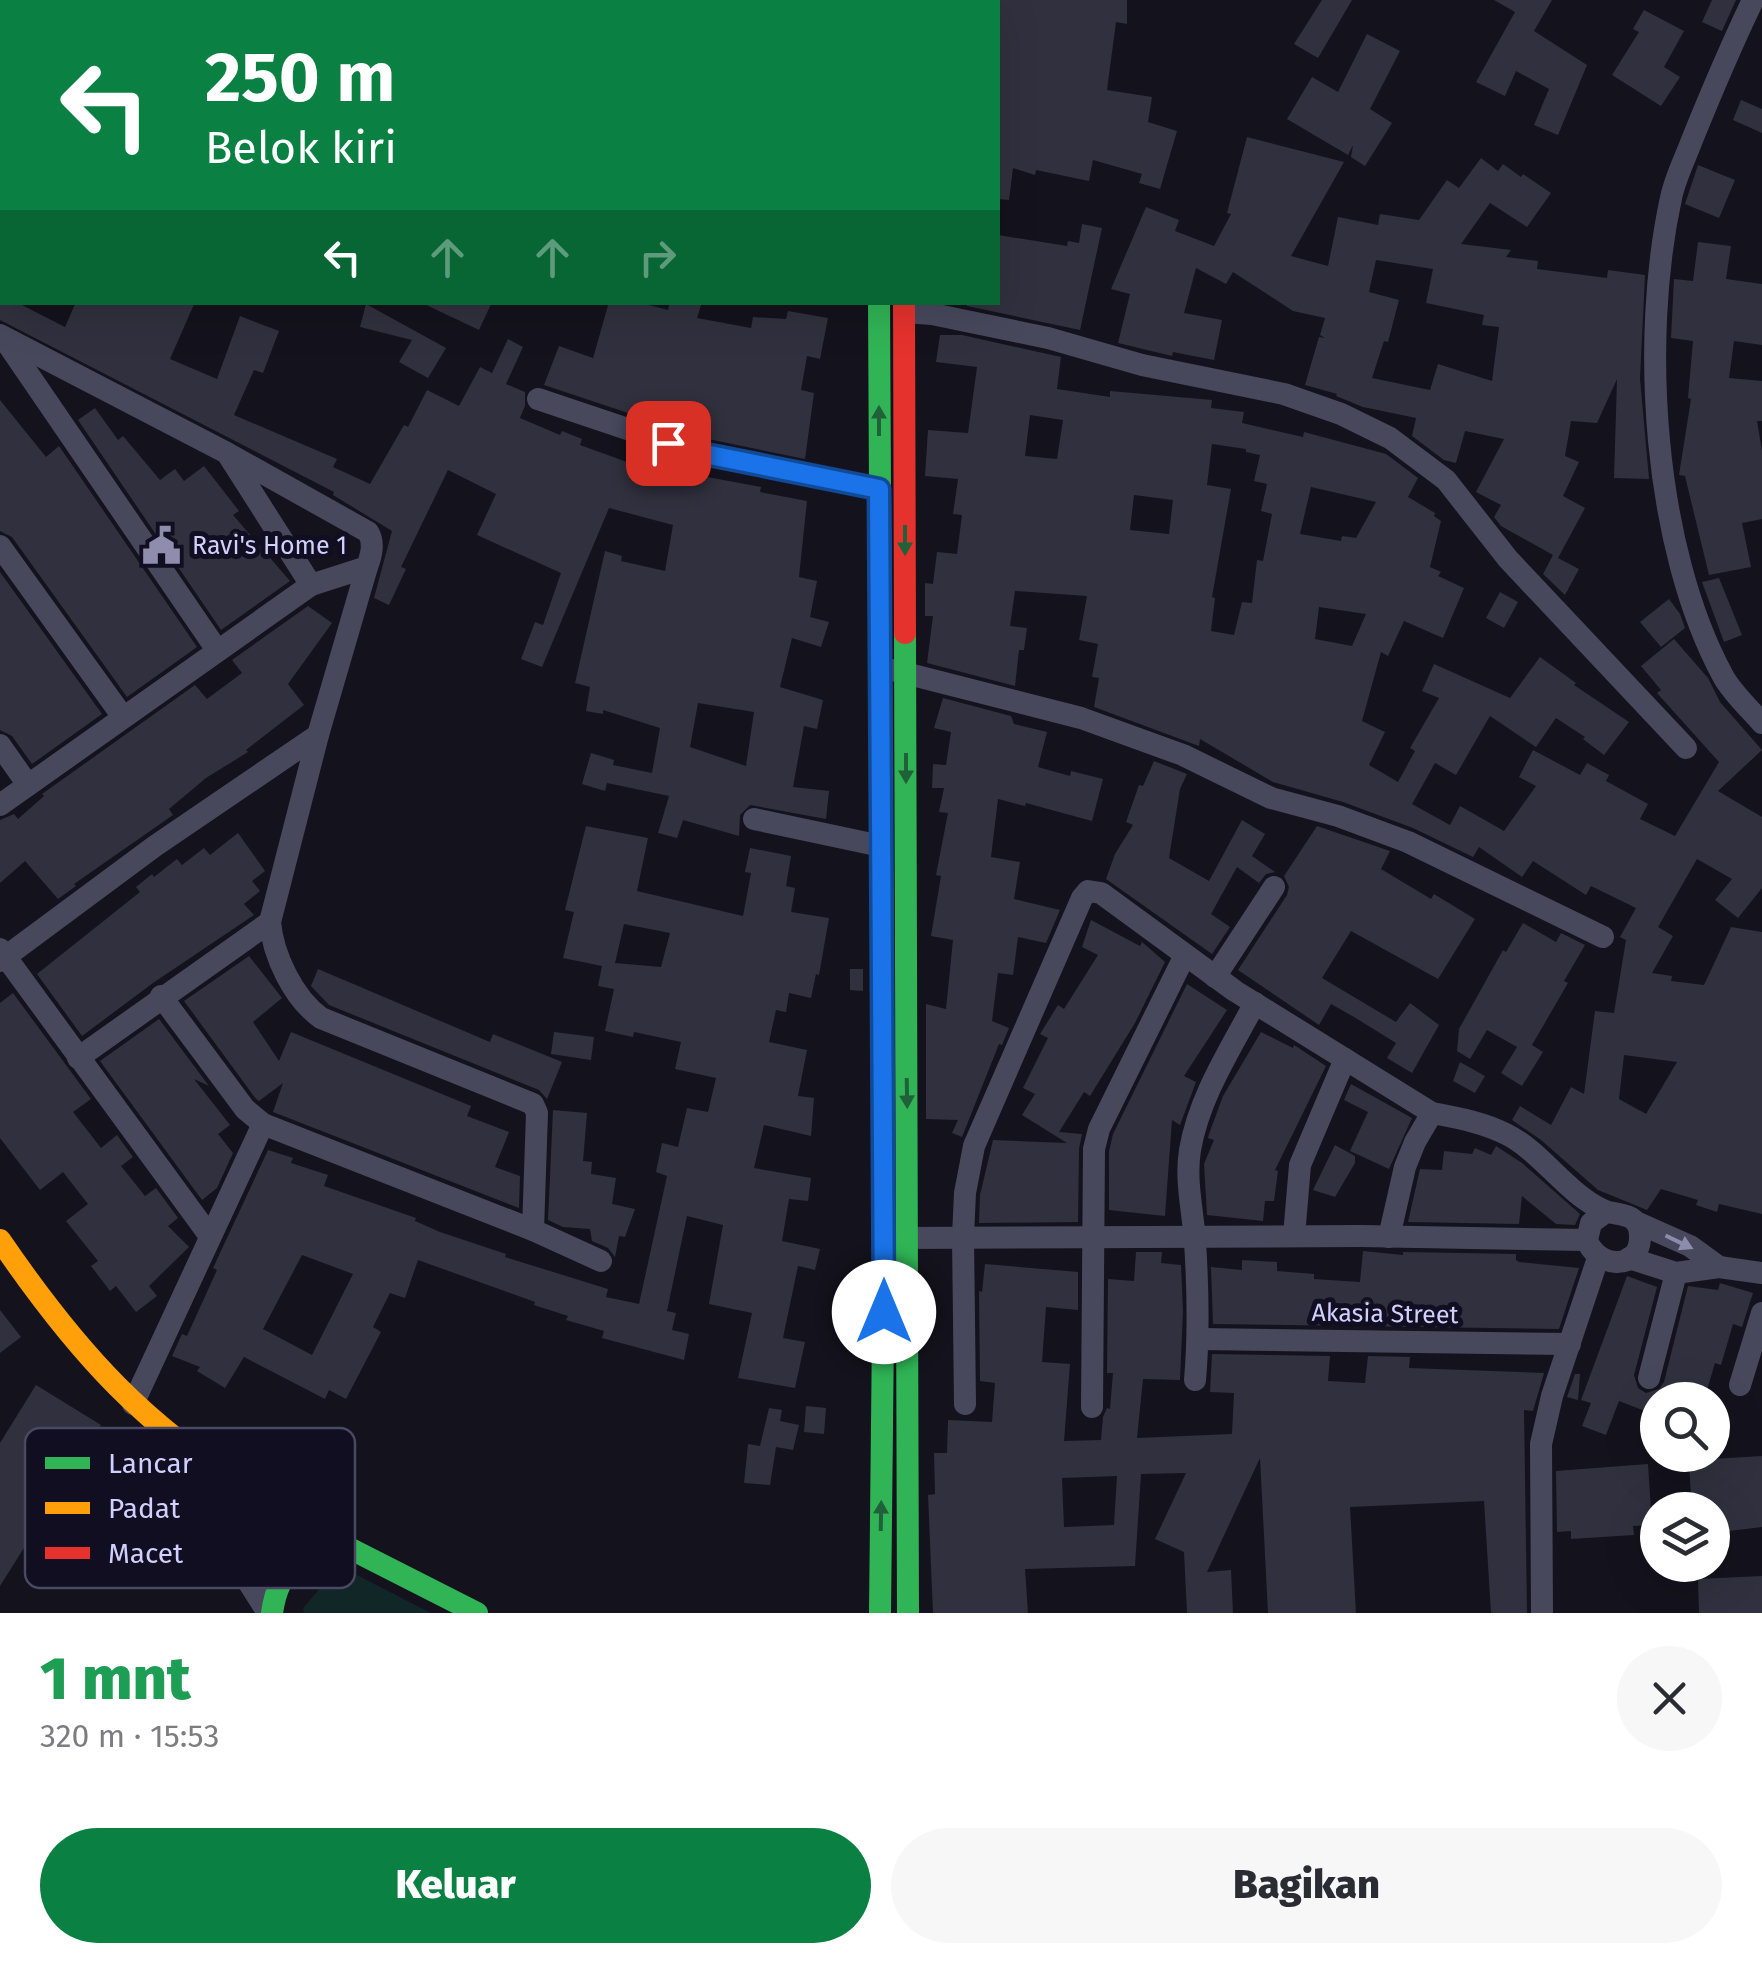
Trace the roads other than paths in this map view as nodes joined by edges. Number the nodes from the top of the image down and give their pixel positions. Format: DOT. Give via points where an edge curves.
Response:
graph roads {
  1 [pos="1753,0"];
  2 [pos="879,305"];
  3 [pos="904,307"];
  4 [pos="2,336"];
  5 [pos="538,399"];
  6 [pos="227,453"];
  7 [pos="879,489"];
  8 [pos="0,546"];
  9 [pos="367,567"];
  10 [pos="311,585"];
  11 [pos="217,650"];
  12 [pos="880,669"];
  13 [pos="905,671"];
  14 [pos="123,717"];
  15 [pos="1762,722"];
  16 [pos="318,735"];
  17 [pos="0,746"];
  18 [pos="1686,748"];
  19 [pos="28,786"];
  20 [pos="0,805"];
  21 [pos="754,820"];
  22 [pos="881,846"];
  23 [pos="1274,888"];
  24 [pos="270,922"];
  25 [pos="1603,937"];
  26 [pos="1185,955"];
  27 [pos="2,956"];
  28 [pos="1214,977"];
  29 [pos="161,996"];
  30 [pos="1255,1003"];
  31 [pos="78,1058"];
  32 [pos="1346,1059"];
  33 [pos="1432,1113"];
  34 [pos="263,1124"];
  35 [pos="1606,1212"];
  36 [pos="1636,1222"];
  37 [pos="533,1230"];
  38 [pos="209,1235"];
  39 [pos="1194,1236"];
  40 [pos="1294,1236"];
  41 [pos="937,1237"];
  42 [pos="1389,1237"];
  43 [pos="884,1238"];
  44 [pos="1091,1238"];
  45 [pos="0,1240"];
  46 [pos="1593,1249"];
  47 [pos="1629,1258"];
  48 [pos="601,1261"];
  49 [pos="1718,1267"];
  50 [pos="1676,1273"];
  51 [pos="1762,1273"];
  52 [pos="1762,1313"];
  53 [pos="1199,1340"];
  54 [pos="1570,1344"];
  55 [pos="1649,1378"];
  56 [pos="1195,1380"];
  57 [pos="1740,1385"];
  58 [pos="965,1404"];
  59 [pos="136,1406"];
  60 [pos="1092,1406"];
  61 [pos="150,1428"];
  62 [pos="164,1428"];
  63 [pos="355,1552"];
  64 [pos="254,1588"];
  65 [pos="278,1588"];
  66 [pos="270,1613"];
  67 [pos="477,1613"];
  68 [pos="880,1613"];
  69 [pos="908,1613"];
  70 [pos="1542,1613"];
  1 -- 15 [label="street" via="1672,194 1658,276 1657,399 1669,522 1695,608 1722,675"];
  7 -- 2 [label="main road, one-way"];
  3 -- 13 [label="main road, one-way"];
  3 -- 18 [label="street" via="1284,394 1390,438 1446,480 1508,559"];
  4 -- 6 [label="street"];
  4 -- 11 [label="street"];
  5 -- 7 [label="street" via="700,453"];
  6 -- 9 [label="street" via="368,532"];
  6 -- 10 [label="street"];
  7 -- 12 [label="main road"];
  8 -- 14 [label="street"];
  9 -- 10 [label="street"];
  9 -- 16 [label="street"];
  10 -- 11 [label="street"];
  11 -- 14 [label="street"];
  12 -- 13 [label="street"];
  12 -- 22 [label="main road"];
  13 -- 25 [label="street" via="1082,718 1183,756 1271,798 1408,842"];
  13 -- 41 [label="main road, one-way"];
  14 -- 19 [label="street"];
  16 -- 24 [label="street"];
  16 -- 27 [label="street"];
  17 -- 19 [label="street"];
  19 -- 20 [label="street"];
  21 -- 22 [label="street"];
  22 -- 43 [label="main road"];
  23 -- 28 [label="street"];
  24 -- 29 [label="street"];
  24 -- 37 [label="street" via="275,953 308,1010 533,1104"];
  26 -- 28 [label="street"];
  26 -- 41 [label="street" via="1101,893 1085,893 974,1146 965,1193"];
  26 -- 44 [label="street" via="1098,1128"];
  27 -- 31 [label="street"];
  28 -- 30 [label="street"];
  29 -- 31 [label="street"];
  29 -- 34 [label="street"];
  30 -- 32 [label="street"];
  30 -- 39 [label="street" via="1203,1104 1190,1152"];
  31 -- 38 [label="street"];
  32 -- 33 [label="street"];
  32 -- 40 [label="street" via="1300,1165"];
  33 -- 35 [label="street" via="1510,1136"];
  33 -- 42 [label="street" via="1406,1167"];
  34 -- 37 [label="street"];
  34 -- 38 [label="street"];
  35 -- 36 [label="street" via="1622,1212"];
  35 -- 46 [label="street" via="1592,1222"];
  36 -- 47 [label="street" via="1638,1248"];
  36 -- 49 [label="street, one-way"];
  37 -- 48 [label="street"];
  38 -- 59 [label="street"];
  39 -- 40 [label="street"];
  39 -- 44 [label="street"];
  39 -- 53 [label="street"];
  40 -- 42 [label="street"];
  41 -- 43 [label="street"];
  41 -- 44 [label="street"];
  41 -- 58 [label="street"];
  41 -- 69 [label="main road"];
  42 -- 46 [label="street"];
  68 -- 43 [label="main road, one-way"];
  44 -- 60 [label="street"];
  45 -- 59 [label="main road" via="68,1333"];
  46 -- 47 [label="street" via="1608,1262"];
  46 -- 54 [label="street"];
  47 -- 50 [label="street"];
  49 -- 50 [label="street"];
  49 -- 51 [label="street"];
  50 -- 55 [label="street"];
  52 -- 57 [label="street"];
  53 -- 54 [label="street, Akasia Street"];
  53 -- 56 [label="street"];
  54 -- 70 [label="street" via="1541,1444"];
  59 -- 61 [label="street"];
  59 -- 62 [label="main road"];
  63 -- 67 [label="main road"];
  64 -- 66 [label="street"];
  65 -- 66 [label="main road"];
}
